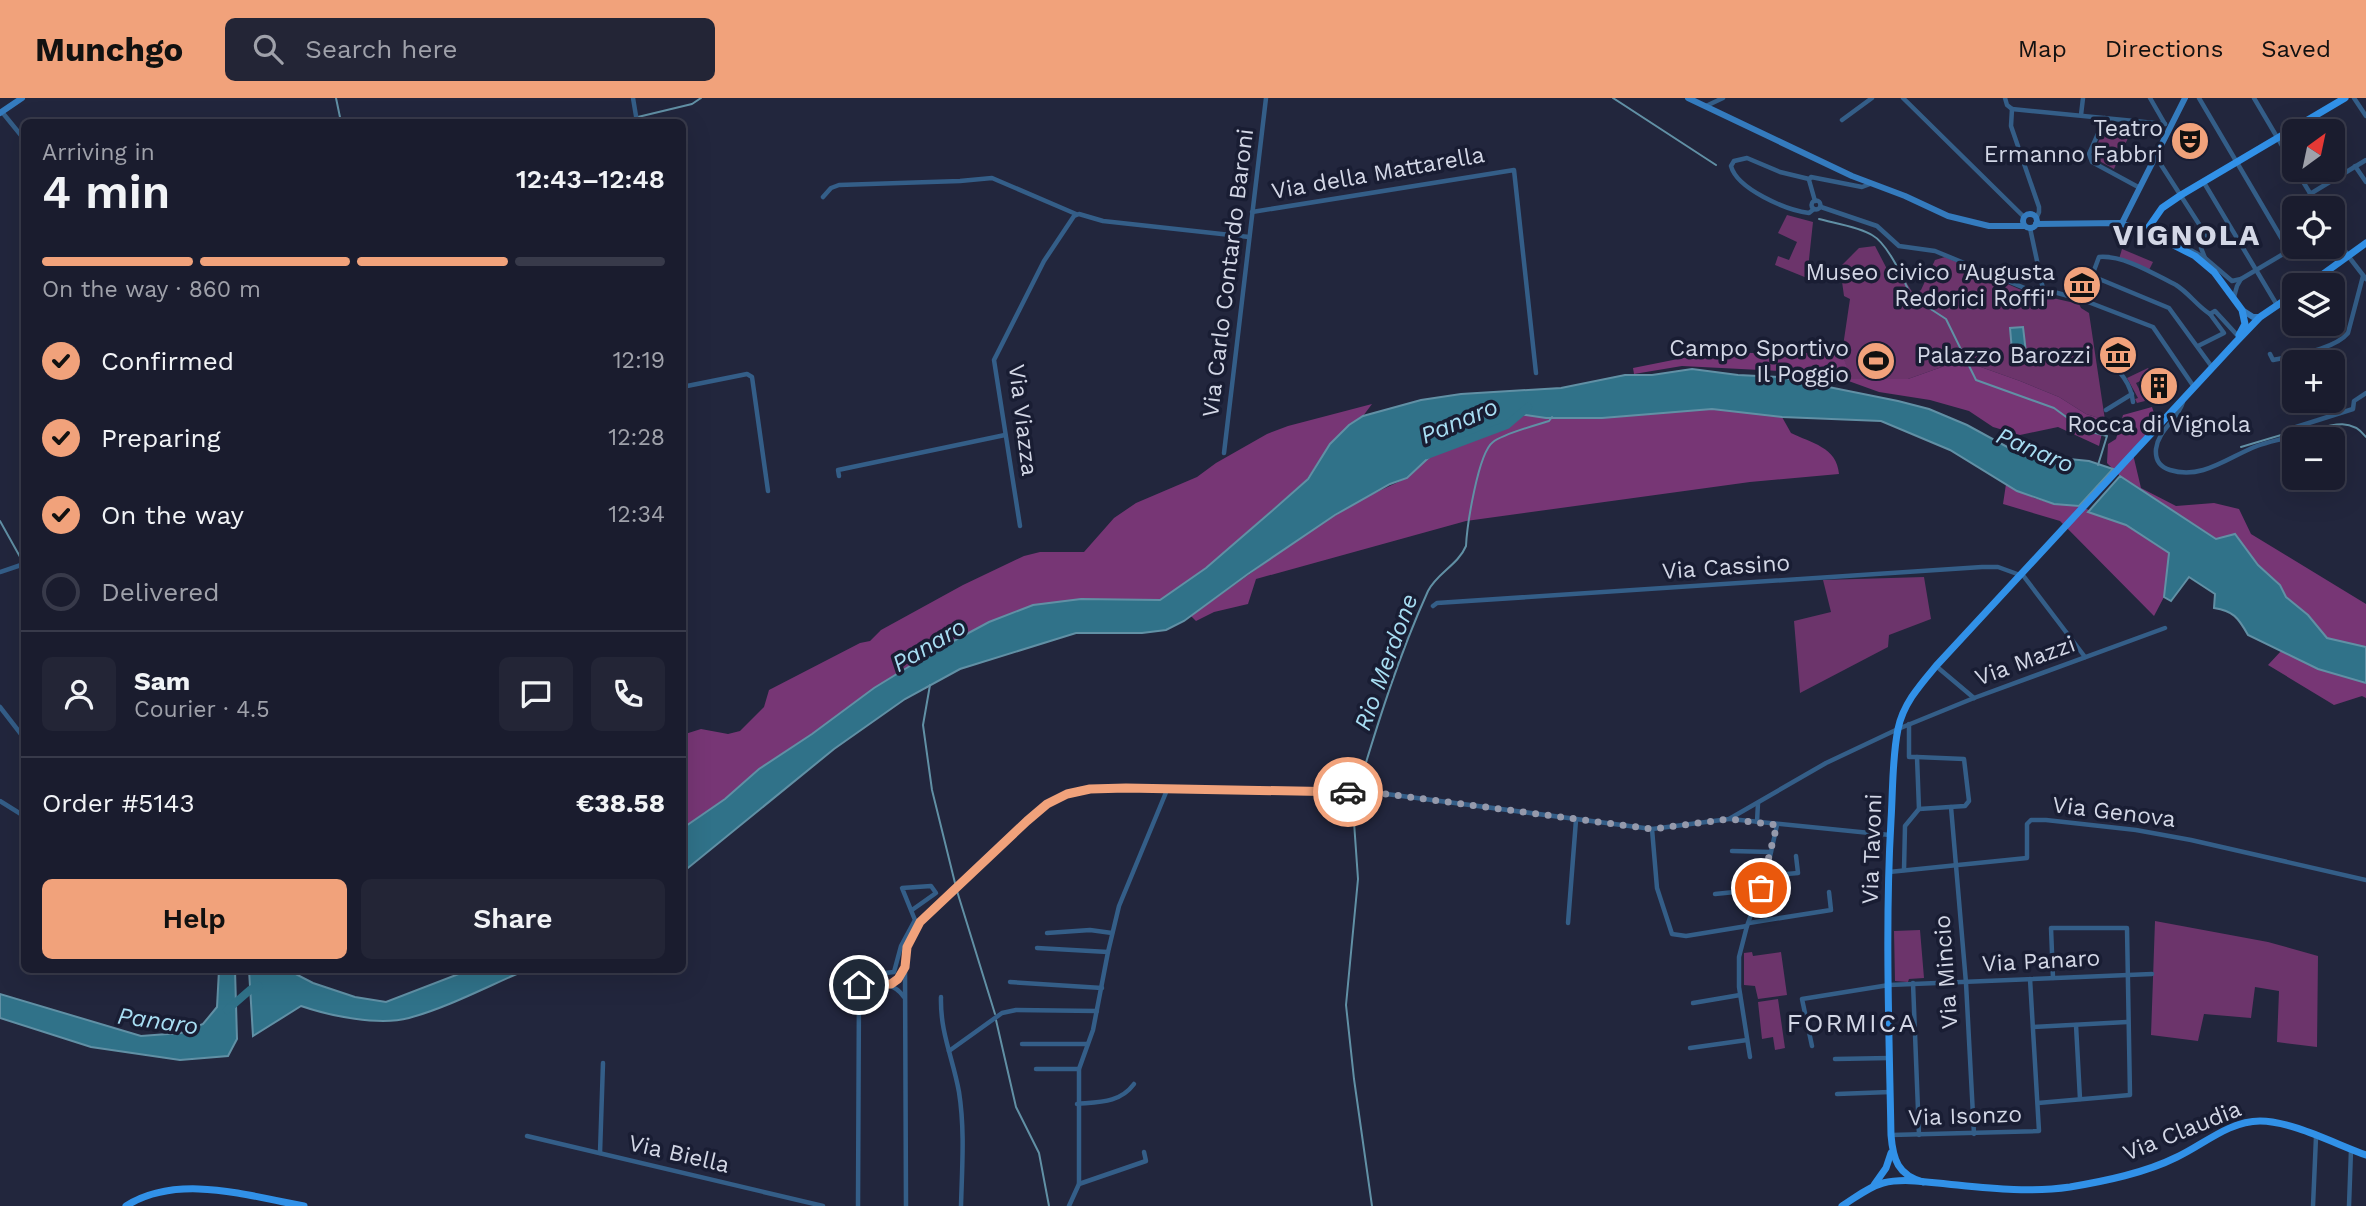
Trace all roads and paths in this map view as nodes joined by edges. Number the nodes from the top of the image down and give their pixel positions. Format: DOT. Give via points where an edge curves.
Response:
graph roads {
  1 [pos="22,98"];
  2 [pos="633,98"];
  3 [pos="1266,98"];
  4 [pos="1688,98"];
  5 [pos="1723,98"];
  6 [pos="1872,98"];
  7 [pos="2005,98"];
  8 [pos="2082,98"];
  9 [pos="2150,98"];
  10 [pos="2185,98"];
  11 [pos="2199,98"];
  12 [pos="2254,98"];
  13 [pos="2345,98"];
  14 [pos="2354,98"];
  15 [pos="1906,99"];
  16 [pos="1706,106"];
  17 [pos="2012,109"];
  18 [pos="1,113"];
  19 [pos="2081,115"];
  20 [pos="2366,116"];
  21 [pos="2105,118"];
  22 [pos="636,119"];
  23 [pos="1842,120"];
  24 [pos="2168,127"];
  25 [pos="21,136"];
  26 [pos="2277,137"];
  27 [pos="2282,146"];
  28 [pos="2156,157"];
  29 [pos="2366,160"];
  30 [pos="2236,161"];
  31 [pos="2356,166"];
  32 [pos="1809,179"];
  33 [pos="2203,181"];
  34 [pos="2303,182"];
  35 [pos="2366,182"];
  36 [pos="1870,184"];
  37 [pos="2141,189"];
  38 [pos="2310,194"];
  39 [pos="2181,195"];
  40 [pos="823,197"];
  41 [pos="1815,201"];
  42 [pos="1821,207"];
  43 [pos="1814,209"];
  44 [pos="1252,212"];
  45 [pos="1076,214"];
  46 [pos="2024,217"];
  47 [pos="2123,223"];
  48 [pos="2032,224"];
  49 [pos="2146,231"];
  50 [pos="1249,237"];
  51 [pos="2282,239"];
  52 [pos="2366,243"];
  53 [pos="2345,252"];
  54 [pos="2282,255"];
  55 [pos="2348,257"];
  56 [pos="2205,258"];
  57 [pos="2255,271"];
  58 [pos="2325,273"];
  59 [pos="2092,276"];
  60 [pos="2365,277"];
  61 [pos="2241,279"];
  62 [pos="2043,289"];
  63 [pos="2234,298"];
  64 [pos="2083,300"];
  65 [pos="2282,302"];
  66 [pos="2277,305"];
  67 [pos="2242,310"];
  68 [pos="2210,314"];
  69 [pos="2260,317"];
  70 [pos="2236,340"];
  71 [pos="2198,346"];
  72 [pos="2103,357"];
  73 [pos="2271,357"];
  74 [pos="2212,367"];
  75 [pos="1536,373"];
  76 [pos="686,386"];
  77 [pos="2193,387"];
  78 [pos="2366,393"];
  79 [pos="2132,394"];
  80 [pos="2184,398"];
  81 [pos="2133,402"];
  82 [pos="2106,410"];
  83 [pos="1005,435"];
  84 [pos="1224,453"];
  85 [pos="839,476"];
  86 [pos="768,491"];
  87 [pos="1020,526"];
  88 [pos="21,565"];
  89 [pos="0,572"];
  90 [pos="2022,575"];
  91 [pos="1433,606"];
  92 [pos="2165,628"];
  93 [pos="2085,657"];
  94 [pos="1936,666"];
  95 [pos="1974,698"];
  96 [pos="0,707"];
  97 [pos="1909,724"];
  98 [pos="1898,729"];
  99 [pos="21,734"];
  100 [pos="1917,757"];
  101 [pos="1167,790"];
  102 [pos="0,801"];
  103 [pos="1758,802"];
  104 [pos="1951,807"];
  105 [pos="1919,809"];
  106 [pos="21,814"];
  107 [pos="1729,819"];
  108 [pos="1576,820"];
  109 [pos="1757,822"];
  110 [pos="1777,825"];
  111 [pos="1905,826"];
  112 [pos="1652,829"];
  113 [pos="1891,832"];
  114 [pos="1732,851"];
  115 [pos="1771,852"];
  116 [pos="1796,856"];
  117 [pos="1955,865"];
  118 [pos="1905,870"];
  119 [pos="1889,872"];
  120 [pos="1765,876"];
  121 [pos="2366,880"];
  122 [pos="1829,892"];
  123 [pos="1715,894"];
  124 [pos="1759,894"];
  125 [pos="912,909"];
  126 [pos="1568,923"];
  127 [pos="1748,925"];
  128 [pos="1047,933"];
  129 [pos="1112,933"];
  130 [pos="1037,948"];
  131 [pos="1108,952"];
  132 [pos="905,967"];
  133 [pos="2152,974"];
  134 [pos="2127,975"];
  135 [pos="2053,978"];
  136 [pos="2030,979"];
  137 [pos="1010,982"];
  138 [pos="1913,983"];
  139 [pos="1966,983"];
  140 [pos="891,984"];
  141 [pos="859,985"];
  142 [pos="1889,985"];
  143 [pos="1102,988"];
  144 [pos="1740,995"];
  145 [pos="941,997"];
  146 [pos="905,998"];
  147 [pos="1693,1003"];
  148 [pos="1097,1011"];
  149 [pos="2127,1022"];
  150 [pos="2076,1025"];
  151 [pos="2033,1027"];
  152 [pos="1747,1040"];
  153 [pos="1022,1044"];
  154 [pos="1087,1044"];
  155 [pos="1812,1046"];
  156 [pos="1690,1048"];
  157 [pos="949,1051"];
  158 [pos="1750,1057"];
  159 [pos="1891,1058"];
  160 [pos="1835,1059"];
  161 [pos="603,1063"];
  162 [pos="1035,1069"];
  163 [pos="1079,1069"];
  164 [pos="1134,1084"];
  165 [pos="1891,1092"];
  166 [pos="1837,1094"];
  167 [pos="2080,1099"];
  168 [pos="2038,1103"];
  169 [pos="1077,1104"];
  170 [pos="1974,1134"];
  171 [pos="1891,1135"];
  172 [pos="1919,1135"];
  173 [pos="527,1136"];
  174 [pos="2316,1137"];
  175 [pos="1892,1145"];
  176 [pos="2351,1150"];
  177 [pos="1144,1152"];
  178 [pos="600,1153"];
  179 [pos="2366,1155"];
  180 [pos="1900,1169"];
  181 [pos="1883,1180"];
  182 [pos="1923,1182"];
  183 [pos="1079,1184"];
  184 [pos="126,1206"];
  185 [pos="304,1206"];
  186 [pos="823,1206"];
  187 [pos="858,1206"];
  188 [pos="906,1206"];
  189 [pos="961,1206"];
  190 [pos="1069,1206"];
  191 [pos="1842,1206"];
  192 [pos="2313,1206"];
  193 [pos="2348,1206"];
  1 -- 18 [label="main road"];
  2 -- 22 [label="street"];
  3 -- 44 [label="street, Via Carlo Contardo Baroni"];
  4 -- 16 [label="main road"];
  5 -- 16 [label="street"];
  6 -- 23 [label="street"];
  7 -- 17 [label="street"];
  8 -- 19 [label="street"];
  9 -- 24 [label="street"];
  10 -- 24 [label="main road"];
  11 -- 30 [label="street"];
  12 -- 26 [label="street"];
  13 -- 26 [label="main road"];
  14 -- 20 [label="street"];
  15 -- 46 [label="street"];
  16 -- 36 [label="main road"];
  17 -- 19 [label="street"];
  17 -- 48 [label="street" via="2011,126 2039,207"];
  18 -- 25 [label="street"];
  19 -- 21 [label="street"];
  21 -- 24 [label="street"];
  21 -- 37 [label="street" via="2089,155 2092,162"];
  24 -- 28 [label="main road"];
  26 -- 27 [label="street"];
  26 -- 30 [label="main road"];
  28 -- 37 [label="main road"];
  28 -- 39 [label="street"];
  29 -- 31 [label="street"];
  30 -- 33 [label="main road"];
  30 -- 51 [label="street"];
  31 -- 35 [label="street"];
  31 -- 38 [label="street"];
  32 -- 36 [label="street"];
  32 -- 41 [label="street"];
  32 -- 43 [label="street" via="1747,158 1731,166 1736,176 1769,200 1802,212"];
  33 -- 39 [label="main road"];
  33 -- 57 [label="street"];
  34 -- 38 [label="street"];
  36 -- 48 [label="main road" via="1967,222 1997,227"];
  37 -- 47 [label="main road"];
  39 -- 49 [label="main road" via="2162,208"];
  39 -- 56 [label="street" via="2206,235 2201,248"];
  40 -- 45 [label="street" via="838,185 992,178"];
  41 -- 42 [label="street"];
  41 -- 43 [label="street"];
  42 -- 43 [label="street"];
  42 -- 62 [label="street" via="1874,225 1904,248 1935,251 2027,289"];
  44 -- 50 [label="street, Via Carlo Contardo Baroni"];
  44 -- 75 [label="street, Via della Mattarella" via="1514,170"];
  45 -- 50 [label="street"];
  45 -- 83 [label="street, Via Viazza" via="1044,261 994,360"];
  46 -- 48 [label="main road" via="2022,222"];
  46 -- 48 [label="main road" via="2031,214"];
  47 -- 48 [label="main road"];
  47 -- 49 [label="main road"];
  48 -- 62 [label="street"];
  49 -- 56 [label="street"];
  49 -- 63 [label="main road" via="2202,261"];
  50 -- 84 [label="street, Via Carlo Contardo Baroni"];
  52 -- 55 [label="main road"];
  53 -- 55 [label="street"];
  54 -- 57 [label="street"];
  55 -- 58 [label="main road"];
  55 -- 60 [label="street"];
  56 -- 61 [label="street" via="2232,281"];
  57 -- 61 [label="street"];
  57 -- 66 [label="street"];
  59 -- 64 [label="street"];
  59 -- 68 [label="street" via="2099,257 2132,264 2182,289"];
  59 -- 71 [label="street" via="2169,308"];
  60 -- 73 [label="street" via="2343,339"];
  61 -- 63 [label="street"];
  62 -- 64 [label="street"];
  63 -- 67 [label="main road"];
  64 -- 77 [label="street" via="2154,327"];
  65 -- 66 [label="main road, Via Tavoni"];
  66 -- 69 [label="main road, Via Tavoni"];
  67 -- 69 [label="main road"];
  67 -- 70 [label="main road" via="2245,324"];
  68 -- 70 [label="street" via="2215,311"];
  68 -- 71 [label="street" via="2224,333"];
  69 -- 70 [label="main road, Via Tavoni"];
  70 -- 74 [label="main road, Via Tavoni"];
  71 -- 74 [label="street"];
  72 -- 79 [label="street" via="2121,371"];
  74 -- 77 [label="main road, Via Tavoni"];
  76 -- 86 [label="street" via="747,374 752,377"];
  77 -- 80 [label="main road, Via Tavoni"];
  78 -- 80 [label="street" via="2354,401 2353,409 2293,428 2289,438 2236,454 2214,468 2188,473 2165,468 2157,460 2156,446"];
  79 -- 81 [label="street"];
  79 -- 82 [label="street"];
  80 -- 90 [label="main road, Via Tavoni"];
  83 -- 85 [label="street" via="838,470"];
  83 -- 87 [label="street, Via Viazza"];
  88 -- 89 [label="street"];
  90 -- 91 [label="street, Via Cassino" via="1982,567"];
  90 -- 93 [label="street"];
  90 -- 94 [label="main road, Via Tavoni"];
  92 -- 93 [label="street, Via Mazzi"];
  93 -- 95 [label="street, Via Mazzi"];
  94 -- 95 [label="street"];
  94 -- 98 [label="main road, Via Tavoni" via="1913,694"];
  95 -- 97 [label="street, Via Mazzi"];
  96 -- 99 [label="street"];
  97 -- 98 [label="street, Via Mazzi"];
  97 -- 100 [label="street" via="1909,757"];
  98 -- 103 [label="street, Via Mazzi"];
  98 -- 113 [label="main road, Via Tavoni"];
  100 -- 104 [label="street" via="1964,760 1969,800 1965,806"];
  100 -- 105 [label="street"];
  101 -- 108 [label="street" via="1379,793"];
  101 -- 129 [label="street" via="1131,873"];
  101 -- 132 [label="street" via="1090,789 1047,804 918,926 907,947"];
  102 -- 106 [label="street"];
  103 -- 107 [label="street, Via Mazzi"];
  103 -- 109 [label="street"];
  104 -- 105 [label="street"];
  104 -- 117 [label="street, Via Mincio"];
  105 -- 111 [label="street"];
  107 -- 109 [label="street"];
  107 -- 112 [label="street"];
  108 -- 112 [label="street"];
  108 -- 126 [label="street"];
  109 -- 110 [label="street"];
  110 -- 113 [label="street"];
  110 -- 115 [label="street"];
  111 -- 113 [label="street"];
  111 -- 118 [label="street"];
  112 -- 127 [label="street" via="1657,888 1672,934 1686,936"];
  113 -- 119 [label="main road, Via Tavoni"];
  114 -- 115 [label="street"];
  115 -- 120 [label="street"];
  116 -- 120 [label="street" via="1798,873"];
  117 -- 118 [label="street, Via Genova"];
  117 -- 121 [label="street, Via Genova" via="2028,858 2027,824 2046,820 2136,830"];
  117 -- 139 [label="street, Via Mincio"];
  118 -- 119 [label="street, Via Genova"];
  119 -- 142 [label="main road, Via Tavoni"];
  120 -- 124 [label="street"];
  122 -- 127 [label="street" via="1830,911"];
  123 -- 124 [label="street"];
  124 -- 127 [label="street"];
  125 -- 125 [label="street" via="902,888 931,887 936,893"];
  125 -- 141 [label="street" via="915,920 894,972 859,976"];
  127 -- 144 [label="street" via="1739,957"];
  128 -- 129 [label="street"];
  129 -- 131 [label="street"];
  130 -- 131 [label="street"];
  131 -- 143 [label="street"];
  132 -- 140 [label="street"];
  132 -- 146 [label="street"];
  133 -- 134 [label="street, Via Panaro"];
  134 -- 135 [label="street, Via Panaro"];
  134 -- 135 [label="street" via="2127,928 2051,928"];
  134 -- 149 [label="street"];
  135 -- 136 [label="street, Via Panaro"];
  136 -- 139 [label="street, Via Panaro"];
  136 -- 151 [label="street"];
  137 -- 143 [label="street"];
  138 -- 139 [label="street, Via Panaro"];
  138 -- 142 [label="street, Via Panaro"];
  138 -- 172 [label="street"];
  139 -- 170 [label="street, Via Mincio"];
  140 -- 141 [label="street"];
  140 -- 146 [label="street"];
  141 -- 187 [label="street"];
  142 -- 155 [label="street, Via Panaro" via="1802,999"];
  142 -- 159 [label="main road, Via Tavoni"];
  143 -- 148 [label="street"];
  144 -- 147 [label="street"];
  144 -- 152 [label="street"];
  145 -- 157 [label="street" via="941,1021"];
  146 -- 188 [label="street"];
  148 -- 154 [label="street"];
  148 -- 157 [label="street" via="1016,1010 996,1018"];
  149 -- 150 [label="street"];
  149 -- 167 [label="street" via="2130,1095"];
  150 -- 151 [label="street"];
  150 -- 167 [label="street"];
  151 -- 168 [label="street"];
  152 -- 156 [label="street"];
  152 -- 158 [label="street"];
  153 -- 154 [label="street"];
  154 -- 163 [label="street"];
  157 -- 189 [label="street" via="963,1122"];
  159 -- 160 [label="street"];
  159 -- 165 [label="main road, Via Tavoni"];
  161 -- 178 [label="street"];
  162 -- 163 [label="street"];
  163 -- 169 [label="street"];
  164 -- 169 [label="street" via="1118,1099"];
  165 -- 166 [label="street"];
  165 -- 171 [label="main road, Via Tavoni"];
  167 -- 168 [label="street"];
  168 -- 170 [label="street, Via Isonzo" via="2039,1131"];
  169 -- 183 [label="street"];
  170 -- 172 [label="street, Via Isonzo"];
  171 -- 172 [label="street, Via Isonzo"];
  171 -- 175 [label="main road, Via Tavoni"];
  173 -- 178 [label="street, Via Biella"];
  174 -- 176 [label="main road, Via Claudia"];
  174 -- 182 [label="main road, Via Claudia" via="2280,1124 2251,1122 2156,1166 2069,1187 2027,1190"];
  174 -- 192 [label="street"];
  175 -- 180 [label="main road, Via Tavoni"];
  175 -- 181 [label="main road"];
  176 -- 179 [label="main road, Via Claudia"];
  176 -- 193 [label="street"];
  177 -- 183 [label="street" via="1146,1161"];
  178 -- 186 [label="street, Via Biella"];
  180 -- 181 [label="main road, Via Claudia"];
  180 -- 182 [label="main road, Via Claudia"];
  181 -- 182 [label="main road, Via Claudia"];
  181 -- 191 [label="main road, Via Claudia"];
  183 -- 190 [label="street"];
  184 -- 185 [label="main road" via="179,1188"];
}
